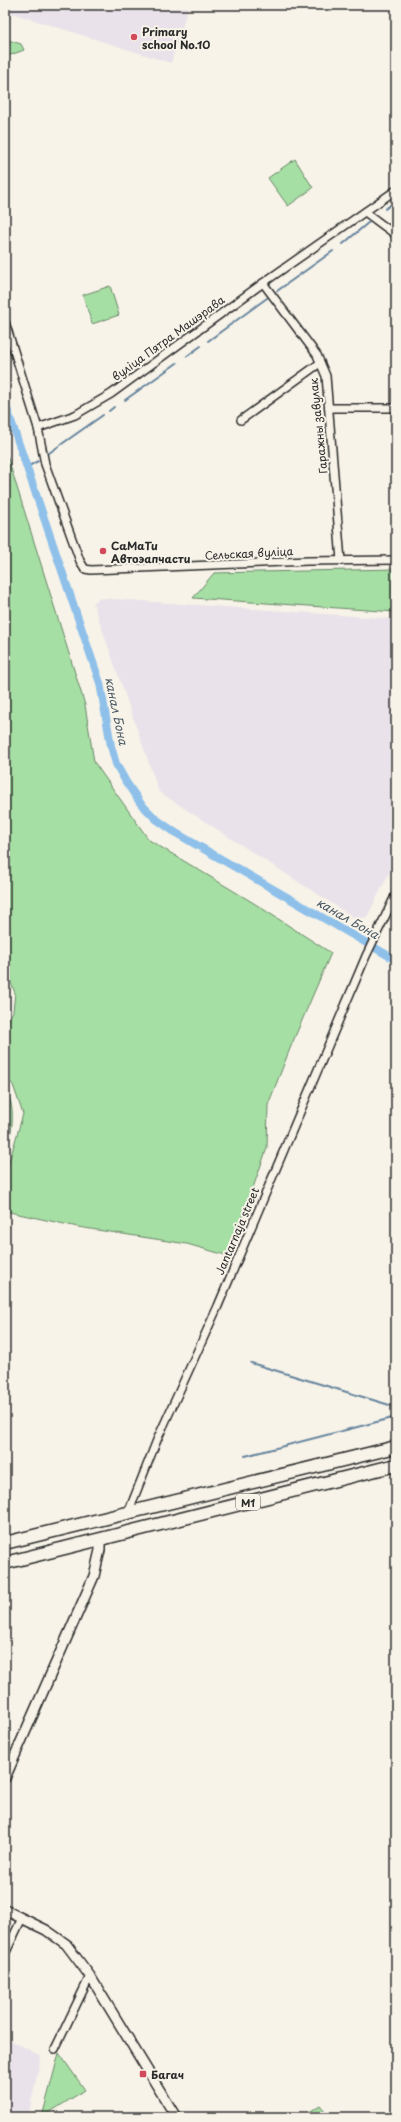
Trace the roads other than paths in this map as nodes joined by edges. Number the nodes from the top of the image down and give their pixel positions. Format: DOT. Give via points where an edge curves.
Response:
graph roads {
  1 [pos="396,190"];
  2 [pos="365,212"];
  3 [pos="396,235"];
  4 [pos="263,283"];
  5 [pos="5,322"];
  6 [pos="320,363"];
  7 [pos="329,408"];
  8 [pos="396,408"];
  9 [pos="241,420"];
  10 [pos="38,428"];
  11 [pos="396,560"];
  12 [pos="341,561"];
  13 [pos="396,894"];
  14 [pos="396,1447"];
  15 [pos="396,1464"];
  16 [pos="128,1513"];
  17 [pos="100,1540"];
  18 [pos="5,1543"];
  19 [pos="5,1563"];
  20 [pos="5,1778"];
  21 [pos="5,1910"];
  22 [pos="22,1918"];
  23 [pos="5,1954"];
  24 [pos="90,1976"];
  25 [pos="55,2049"];
  26 [pos="176,2117"];
  1 -- 2 [label="street, вуліца Пятра Машэрава"];
  2 -- 3 [label="street"];
  2 -- 4 [label="street, вуліца Пятра Машэрава"];
  4 -- 6 [label="street, Гаражны завулак" via="317,355"];
  4 -- 10 [label="street, вуліца Пятра Машэрава" via="111,394 75,415"];
  5 -- 10 [label="street"];
  6 -- 7 [label="street, Гаражны завулак" via="326,376"];
  6 -- 9 [label="street"];
  7 -- 8 [label="street"];
  7 -- 12 [label="street, Гаражны завулак"];
  10 -- 12 [label="street, Сельская вуліца" via="45,464 85,569"];
  11 -- 12 [label="street, Сельская вуліца"];
  13 -- 16 [label="street, Jantarnaja street" via="366,956 218,1306 157,1440"];
  14 -- 16 [label="highway, М1"];
  15 -- 17 [label="highway, М1"];
  16 -- 18 [label="highway, М1"];
  17 -- 19 [label="highway, М1"];
  17 -- 20 [label="street" via="94,1576"];
  21 -- 22 [label="street"];
  22 -- 23 [label="street"];
  22 -- 24 [label="street" via="66,1944"];
  24 -- 25 [label="street"];
  24 -- 26 [label="street"];
}
